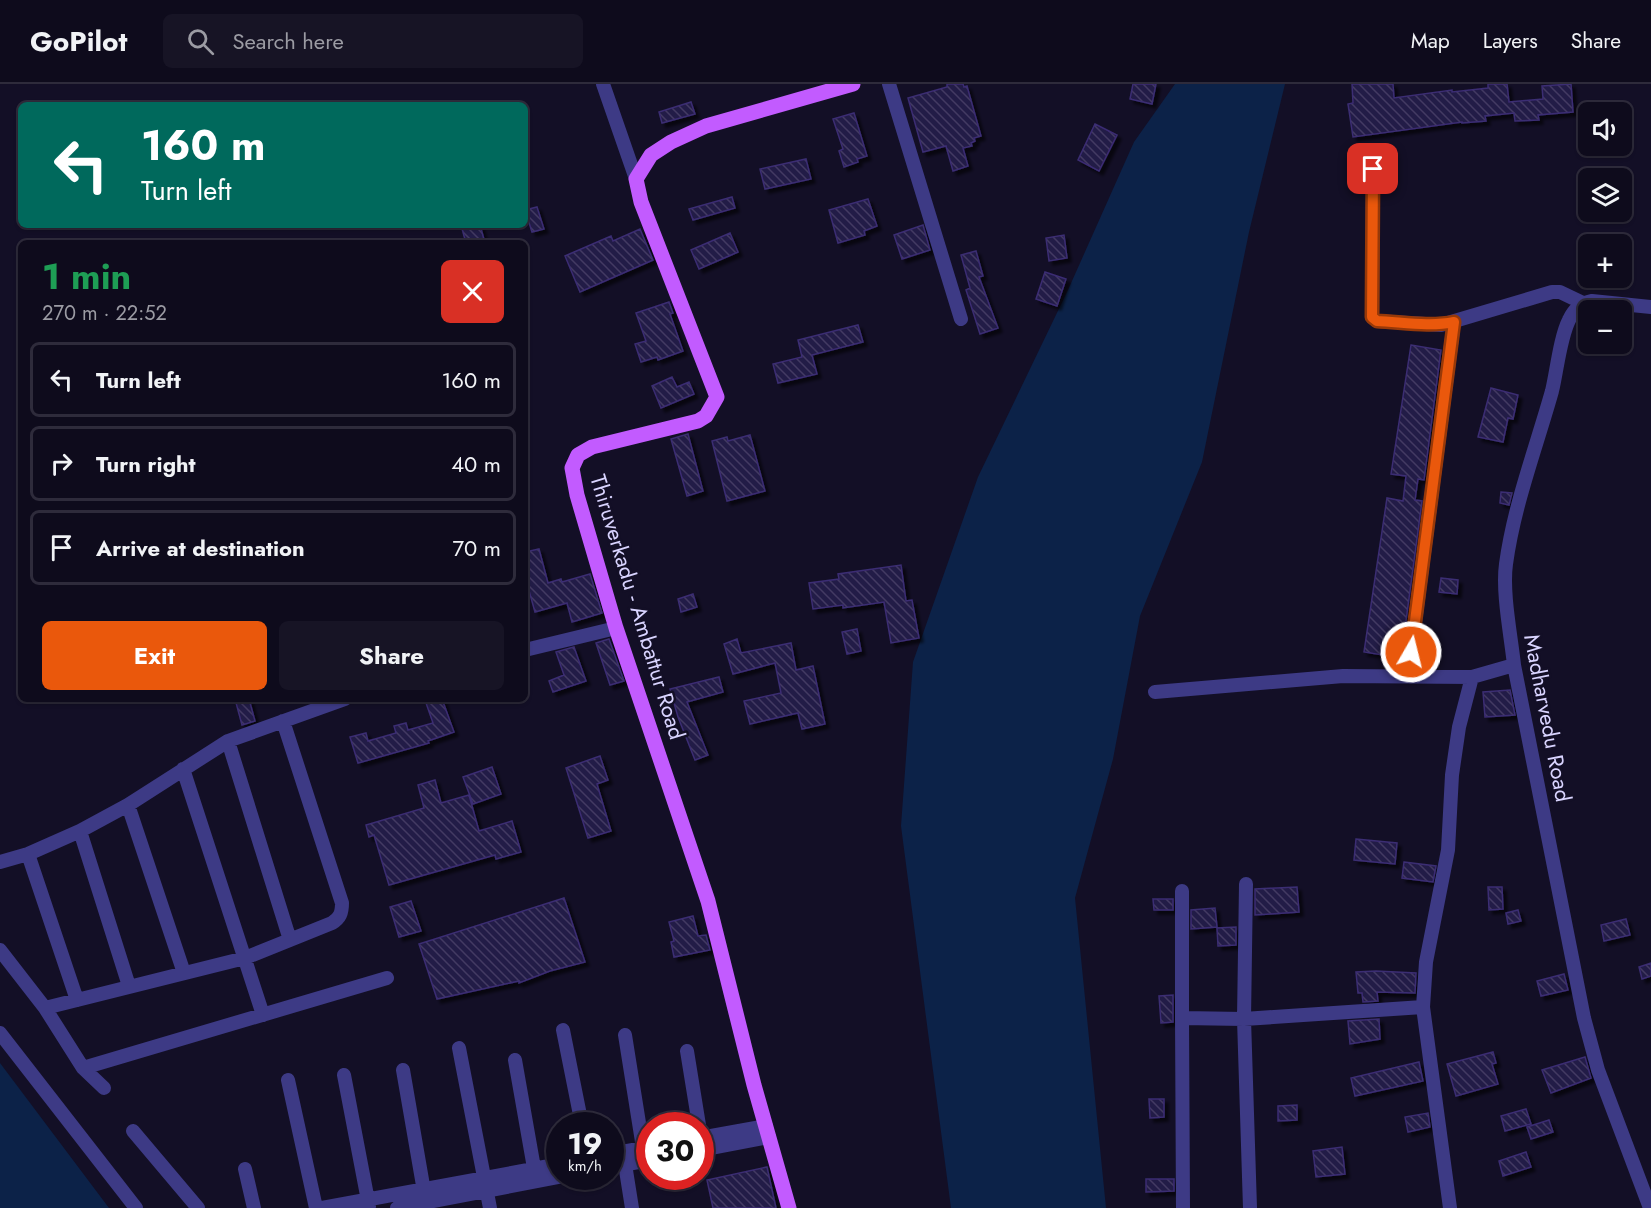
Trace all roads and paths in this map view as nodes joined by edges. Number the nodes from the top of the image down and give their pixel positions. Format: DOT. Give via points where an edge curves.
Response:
graph roads {
  1 [pos="603,84"];
  2 [pos="853,84"];
  3 [pos="889,84"];
  4 [pos="1373,169"];
  5 [pos="636,179"];
  6 [pos="1578,301"];
  7 [pos="1632,305"];
  8 [pos="1578,307"];
  9 [pos="1651,307"];
  10 [pos="961,319"];
  11 [pos="1454,322"];
  12 [pos="616,628"];
  13 [pos="528,649"];
  14 [pos="1514,664"];
  15 [pos="1408,676"];
  16 [pos="1472,677"];
  17 [pos="1155,692"];
  18 [pos="337,702"];
  19 [pos="284,721"];
  20 [pos="228,741"];
  21 [pos="183,769"];
  22 [pos="128,805"];
  23 [pos="80,831"];
  24 [pos="28,854"];
  25 [pos="0,862"];
  26 [pos="1246,884"];
  27 [pos="1182,891"];
  28 [pos="290,940"];
  29 [pos="0,950"];
  30 [pos="245,958"];
  31 [pos="184,973"];
  32 [pos="387,978"];
  33 [pos="129,986"];
  34 [pos="77,1000"];
  35 [pos="1423,1007"];
  36 [pos="45,1008"];
  37 [pos="262,1015"];
  38 [pos="1182,1018"];
  39 [pos="1244,1019"];
  40 [pos="564,1030"];
  41 [pos="0,1033"];
  42 [pos="625,1035"];
  43 [pos="459,1048"];
  44 [pos="687,1051"];
  45 [pos="515,1060"];
  46 [pos="83,1068"];
  47 [pos="403,1070"];
  48 [pos="344,1075"];
  49 [pos="288,1080"];
  50 [pos="104,1088"];
  51 [pos="580,1112"];
  52 [pos="639,1112"];
  53 [pos="697,1112"];
  54 [pos="133,1131"];
  55 [pos="768,1132"];
  56 [pos="714,1142"];
  57 [pos="636,1158"];
  58 [pos="625,1164"];
  59 [pos="546,1166"];
  60 [pos="534,1168"];
  61 [pos="245,1169"];
  62 [pos="546,1178"];
  63 [pos="486,1184"];
  64 [pos="426,1200"];
  65 [pos="368,1204"];
  66 [pos="136,1208"];
  67 [pos="198,1208"];
  68 [pos="254,1208"];
  69 [pos="316,1208"];
  70 [pos="322,1208"];
  71 [pos="397,1208"];
  72 [pos="490,1208"];
  73 [pos="632,1208"];
  74 [pos="789,1208"];
  75 [pos="1183,1208"];
  76 [pos="1250,1208"];
  77 [pos="1450,1208"];
  78 [pos="1650,1208"];
  1 -- 5 [label="street"];
  2 -- 5 [label="main road" via="706,126 651,155"];
  3 -- 10 [label="street"];
  4 -- 11 [label="street" via="1372,317 1377,321 1441,325"];
  5 -- 12 [label="main road, Thiruverkadu - Ambattur Road" via="641,202 717,397 706,416 698,421 592,447 578,455 572,468"];
  6 -- 11 [label="street" via="1552,292"];
  7 -- 9 [label="street"];
  8 -- 14 [label="street, Madharvedu Road" via="1568,321 1506,566"];
  11 -- 15 [label="street"];
  12 -- 13 [label="street"];
  12 -- 55 [label="main road, Thiruverkadu - Ambattur Road" via="708,901"];
  14 -- 16 [label="street"];
  14 -- 78 [label="street, Madharvedu Road" via="1584,1018 1598,1070"];
  15 -- 16 [label="street"];
  15 -- 17 [label="street" via="1343,676"];
  16 -- 35 [label="street" via="1459,727 1448,850 1426,962"];
  18 -- 19 [label="street"];
  19 -- 20 [label="street"];
  19 -- 28 [label="street" via="342,903 342,912 332,924"];
  20 -- 21 [label="street"];
  20 -- 28 [label="street"];
  21 -- 22 [label="street"];
  21 -- 30 [label="street"];
  22 -- 23 [label="street"];
  22 -- 31 [label="street"];
  23 -- 24 [label="street"];
  23 -- 33 [label="street"];
  24 -- 25 [label="street"];
  24 -- 34 [label="street"];
  26 -- 39 [label="street"];
  27 -- 38 [label="street"];
  28 -- 30 [label="street"];
  29 -- 36 [label="street"];
  30 -- 31 [label="street"];
  30 -- 37 [label="street"];
  31 -- 33 [label="street"];
  32 -- 37 [label="street"];
  33 -- 34 [label="street"];
  34 -- 36 [label="street"];
  35 -- 39 [label="street"];
  35 -- 77 [label="street"];
  36 -- 46 [label="street"];
  37 -- 46 [label="street"];
  38 -- 39 [label="street"];
  38 -- 75 [label="street"];
  39 -- 76 [label="street"];
  40 -- 51 [label="street"];
  41 -- 66 [label="street"];
  42 -- 52 [label="street"];
  43 -- 63 [label="street"];
  44 -- 53 [label="street"];
  45 -- 60 [label="street"];
  46 -- 50 [label="street"];
  47 -- 64 [label="street"];
  48 -- 65 [label="street"];
  49 -- 69 [label="street"];
  54 -- 67 [label="street"];
  55 -- 56 [label="street"];
  55 -- 74 [label="main road, Thiruverkadu - Ambattur Road"];
  57 -- 58 [label="street"];
  58 -- 73 [label="street"];
  59 -- 60 [label="street"];
  60 -- 63 [label="street"];
  61 -- 68 [label="street"];
  62 -- 63 [label="street"];
  63 -- 64 [label="street"];
  63 -- 72 [label="street"];
  64 -- 65 [label="street"];
  64 -- 71 [label="street"];
  65 -- 70 [label="street"];
}
